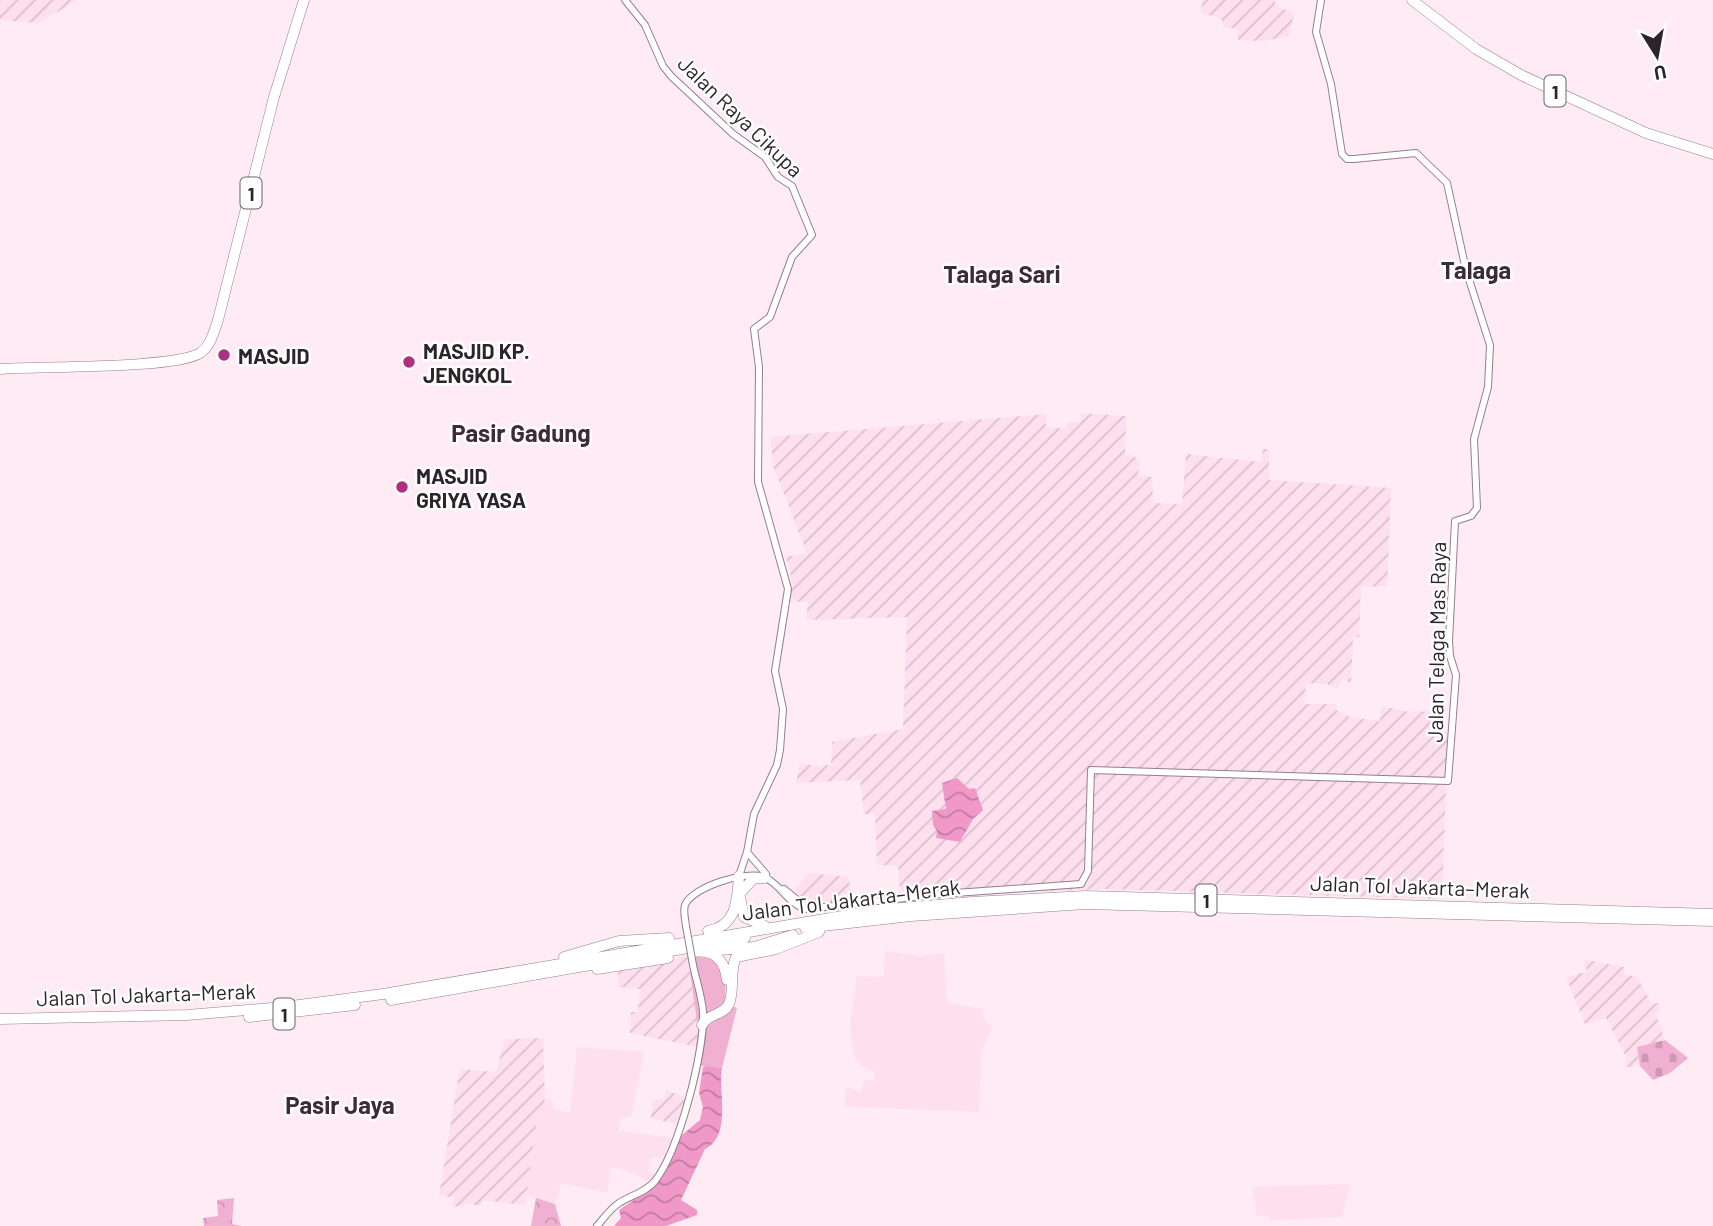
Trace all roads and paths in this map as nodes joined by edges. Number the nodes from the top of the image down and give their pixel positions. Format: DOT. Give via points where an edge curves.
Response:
graph roads {
  1 [pos="304,0"];
  2 [pos="625,0"];
  3 [pos="1321,0"];
  4 [pos="1412,0"];
  5 [pos="1713,154"];
  6 [pos="0,368"];
  7 [pos="747,852"];
  8 [pos="739,875"];
  9 [pos="766,876"];
  10 [pos="738,896"];
  11 [pos="1713,914"];
  12 [pos="911,916"];
  13 [pos="1713,921"];
  14 [pos="823,926"];
  15 [pos="773,927"];
  16 [pos="704,951"];
  17 [pos="534,968"];
  18 [pos="564,971"];
  19 [pos="703,1012"];
  20 [pos="0,1018"];
  21 [pos="0,1024"];
  22 [pos="702,1025"];
  23 [pos="597,1226"];
  1 -- 6 [label="highway, 1" via="214,332 202,352 170,360"];
  2 -- 7 [label="main road, Jalan Raya Cikupa" via="645,24 671,76 792,186 812,235 792,257 770,317 754,329 759,367 758,482 789,589 775,671 783,709 780,750 754,814"];
  3 -- 9 [label="main road, Jalan Telaga Mas Raya" via="1316,33 1331,84 1342,154 1354,159 1416,153 1446,181 1466,270 1490,345 1488,387 1474,434 1477,506 1471,516 1455,521 1449,640 1457,675 1449,780 1091,770 1088,872 1081,884 810,908 795,905"];
  4 -- 5 [label="highway, 1" via="1476,49 1521,75 1646,133"];
  7 -- 8 [label="main road"];
  7 -- 8 [label="main road, Jalan Raya Cikupa"];
  7 -- 9 [label="main road, Jalan Telaga Mas Raya"];
  8 -- 9 [label="main road"];
  8 -- 10 [label="highway"];
  8 -- 19 [label="main road, bridge" via="692,896 684,909"];
  9 -- 10 [label="highway" via="754,878"];
  10 -- 15 [label="highway" via="746,919"];
  10 -- 17 [label="highway" via="730,922 723,928 619,941"];
  11 -- 15 [label="highway, Jalan Tol Jakarta–Merak / 1" via="1086,896 878,911"];
  12 -- 13 [label="highway, Jalan Tol Jakarta–Merak / 1" via="1085,904"];
  12 -- 14 [label="highway, Jalan Tol Jakarta–Merak / 1"];
  12 -- 22 [label="highway" via="820,932 776,949 736,957 728,1006 707,1017"];
  14 -- 16 [label="highway" via="766,944"];
  14 -- 18 [label="highway, Jalan Tol Jakarta–Merak / 1"];
  15 -- 17 [label="highway, Jalan Tol Jakarta–Merak / 1"];
  16 -- 18 [label="highway" via="614,968"];
  16 -- 19 [label="highway" via="724,963 727,986 722,1008"];
  17 -- 20 [label="highway, Jalan Tol Jakarta–Merak / 1" via="284,1007 187,1015"];
  18 -- 21 [label="highway, Jalan Tol Jakarta–Merak / 1" via="284,1014 188,1021"];
  19 -- 22 [label="main road"];
  22 -- 23 [label="main road" via="683,1116 656,1180 617,1204"];
}
